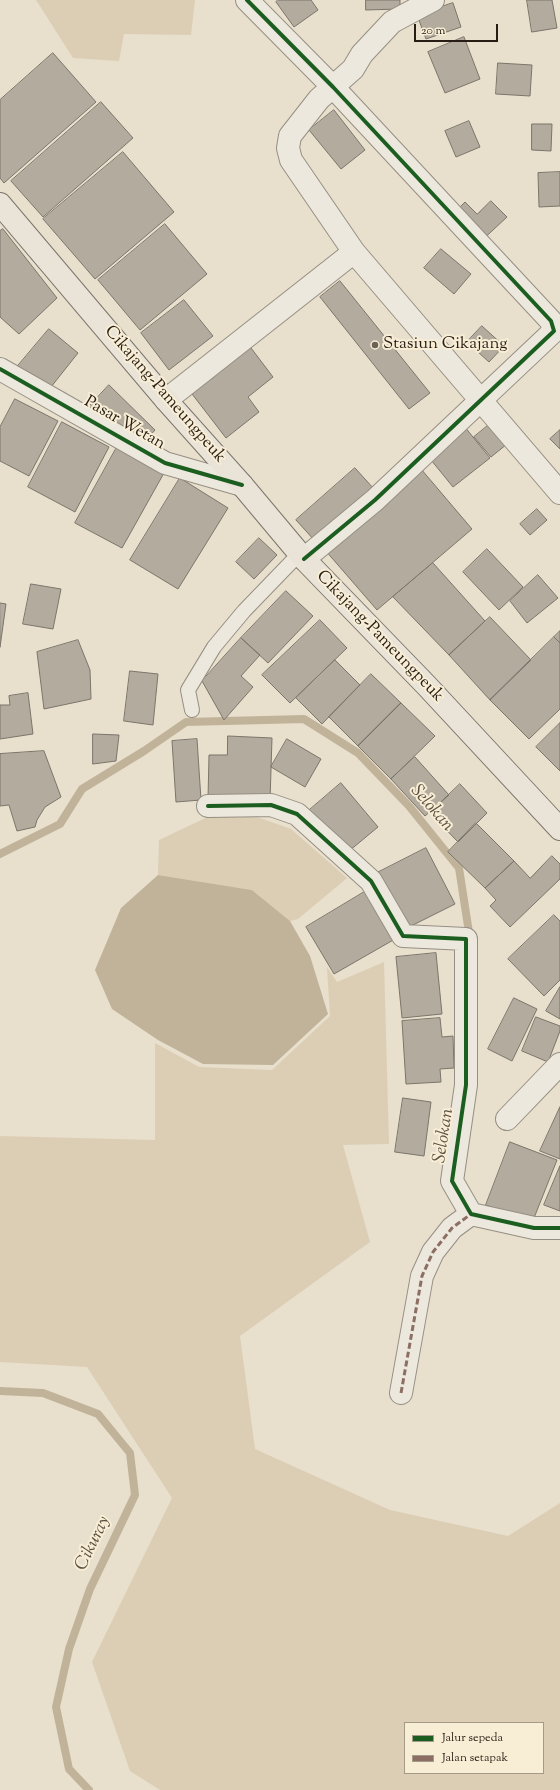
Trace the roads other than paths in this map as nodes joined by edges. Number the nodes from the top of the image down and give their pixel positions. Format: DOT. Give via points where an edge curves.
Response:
graph roads {
  1 [pos="247,0"];
  2 [pos="433,0"];
  3 [pos="333,87"];
  4 [pos="0,204"];
  5 [pos="354,252"];
  6 [pos="0,369"];
  7 [pos="166,400"];
  8 [pos="480,400"];
  9 [pos="242,485"];
  10 [pos="560,493"];
  11 [pos="302,556"];
  12 [pos="192,710"];
  13 [pos="208,806"];
  14 [pos="560,829"];
  15 [pos="560,1064"];
  16 [pos="507,1119"];
  17 [pos="471,1214"];
  18 [pos="560,1228"];
  19 [pos="401,1393"];
  1 -- 3 [label="street"];
  2 -- 3 [label="street" via="392,22"];
  3 -- 5 [label="street" via="319,99 290,136 288,148 291,160"];
  3 -- 8 [label="street" via="551,321 554,331 545,342"];
  4 -- 7 [label="main road, Cikajang-Pameungpeuk"];
  5 -- 7 [label="street"];
  5 -- 8 [label="street"];
  6 -- 9 [label="street, Pasar Wetan" via="165,463"];
  7 -- 9 [label="main road, Cikajang-Pameungpeuk"];
  8 -- 10 [label="street"];
  8 -- 11 [label="street" via="375,500"];
  9 -- 11 [label="main road, Cikajang-Pameungpeuk"];
  11 -- 12 [label="lane" via="244,611 214,647 188,690"];
  11 -- 14 [label="main road, Cikajang-Pameungpeuk"];
  13 -- 17 [label="street" via="271,805 297,814 371,881 402,936 466,939 466,1085 452,1181"];
  15 -- 16 [label="street"];
  17 -- 18 [label="street" via="534,1228"];
  17 -- 19 [label="street" via="452,1228 442,1240 433,1252 422,1276"];
}
